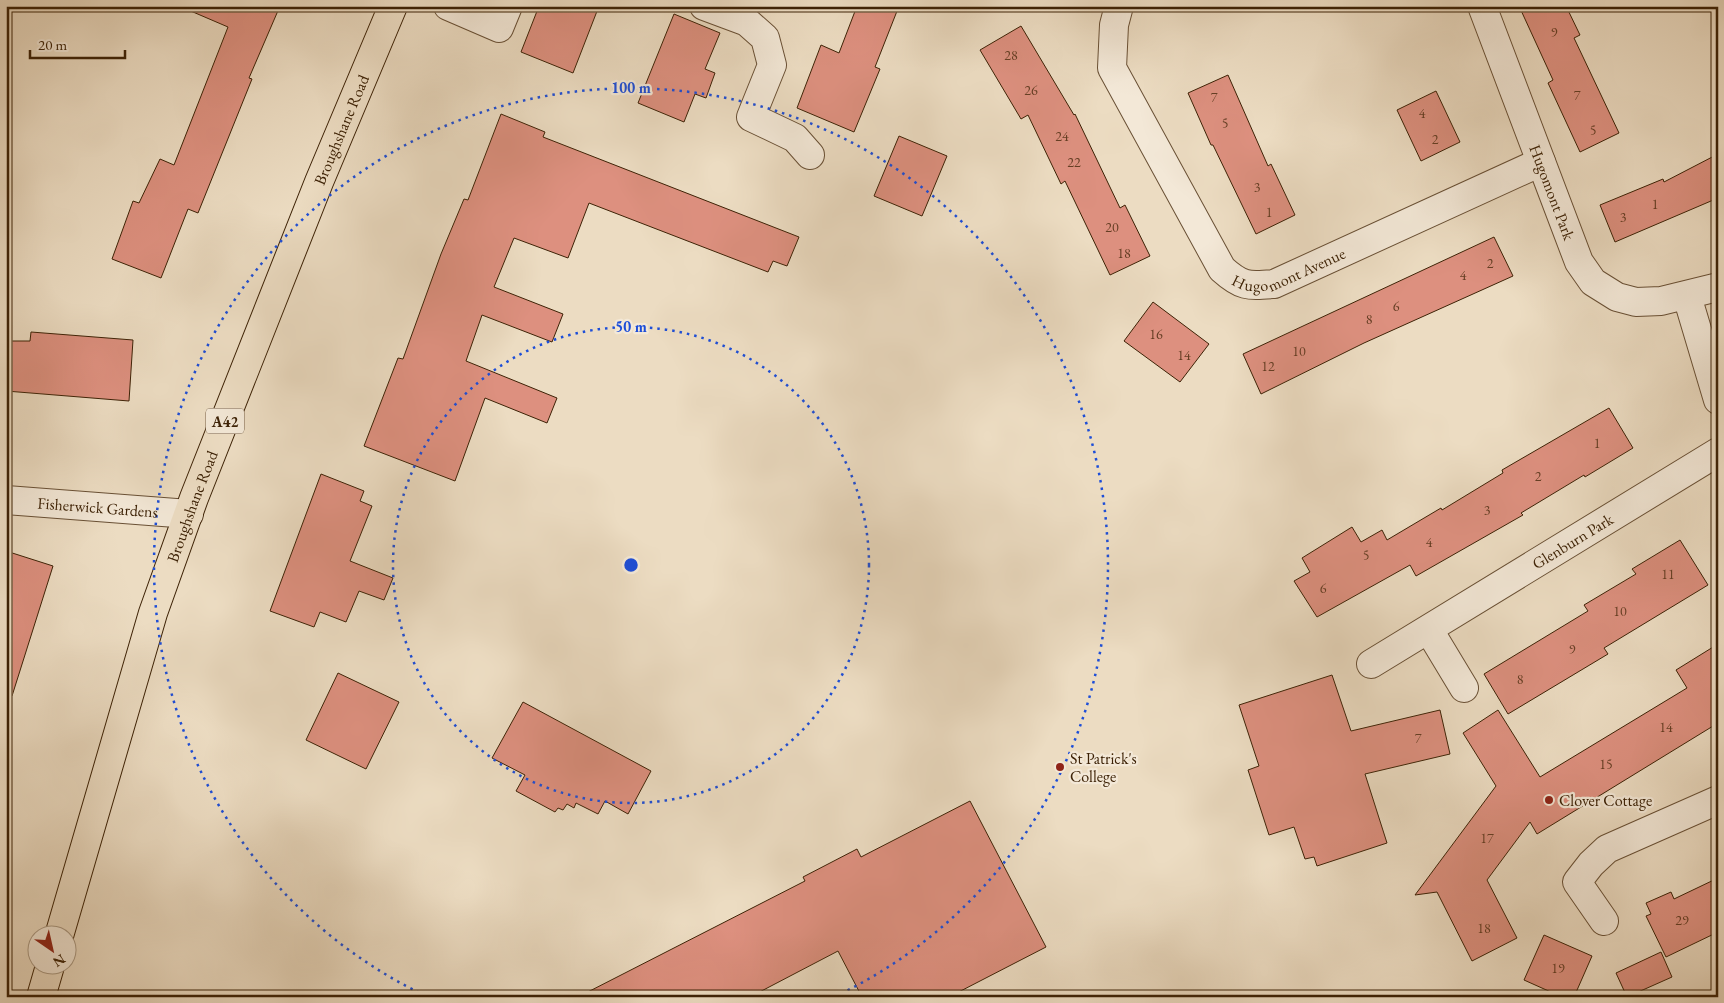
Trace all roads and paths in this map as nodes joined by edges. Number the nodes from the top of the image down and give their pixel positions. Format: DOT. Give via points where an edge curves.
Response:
graph roads {
  1 [pos="393,6"];
  2 [pos="448,6"];
  3 [pos="508,6"];
  4 [pos="704,6"];
  5 [pos="1119,6"];
  6 [pos="1482,6"];
  7 [pos="810,155"];
  8 [pos="1541,162"];
  9 [pos="1718,287"];
  10 [pos="1687,296"];
  11 [pos="1718,400"];
  12 [pos="1718,452"];
  13 [pos="6,500"];
  14 [pos="189,514"];
  15 [pos="1429,630"];
  16 [pos="1371,664"];
  17 [pos="1464,688"];
  18 [pos="1718,800"];
  19 [pos="1604,921"];
  20 [pos="62,926"];
  21 [pos="47,976"];
  22 [pos="41,997"];
  1 -- 14 [label="main road, Broughshane Road / A42"];
  2 -- 3 [label="street" via="499,28"];
  4 -- 7 [label="street" via="747,22 764,38 772,65 751,117 795,138"];
  5 -- 8 [label="street, Hugomont Avenue" via="1114,25 1112,68 1222,268 1236,281 1248,286 1274,284"];
  6 -- 8 [label="street, Hugomont Park"];
  8 -- 10 [label="street, Hugomont Park" via="1579,262 1592,282 1617,297 1636,302"];
  9 -- 10 [label="street, Hugomont Park"];
  10 -- 11 [label="street"];
  12 -- 15 [label="street, Glenburn Park"];
  13 -- 14 [label="street, Fisherwick Gardens"];
  14 -- 20 [label="main road, Broughshane Road / A42" via="153,612"];
  15 -- 16 [label="street, Glenburn Park"];
  15 -- 17 [label="street"];
  18 -- 19 [label="street" via="1612,846 1591,864 1576,882"];
  21 -- 22 [label="main road"];
}
